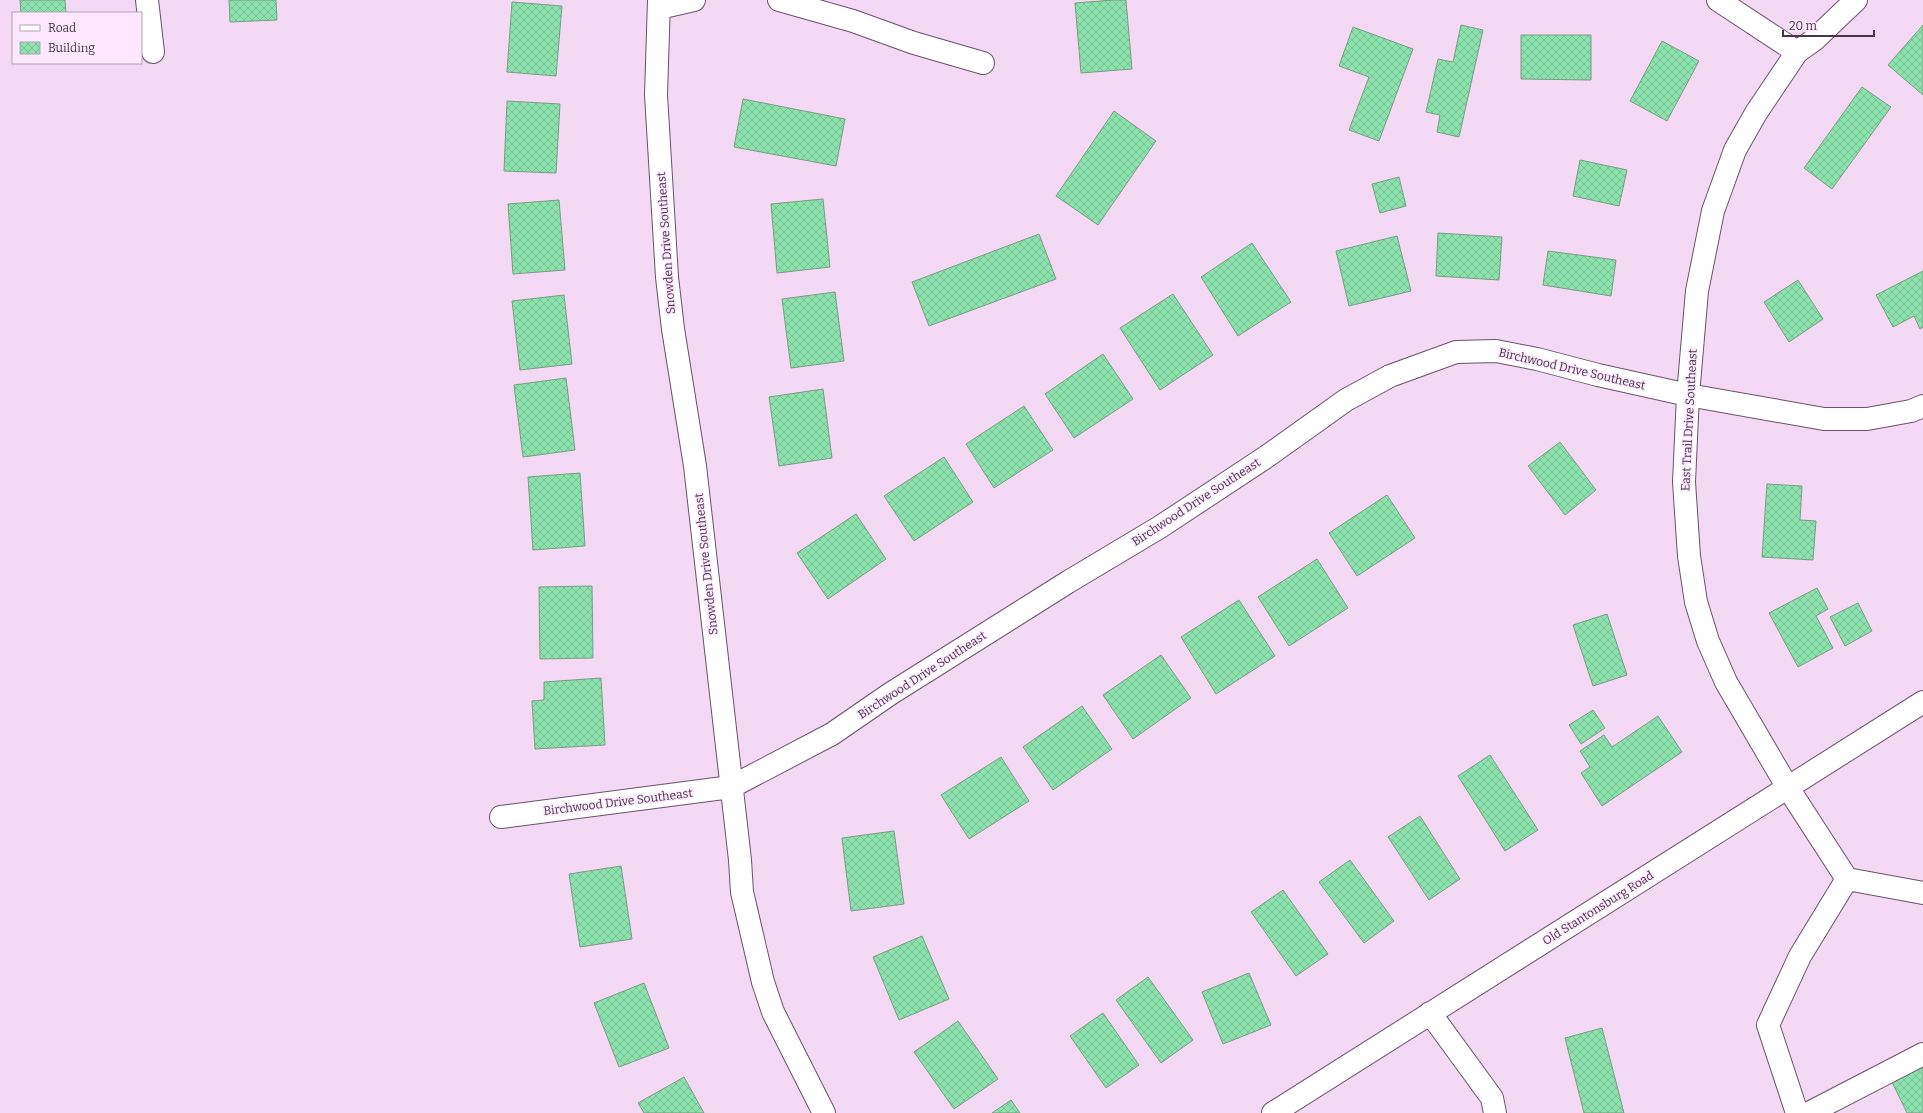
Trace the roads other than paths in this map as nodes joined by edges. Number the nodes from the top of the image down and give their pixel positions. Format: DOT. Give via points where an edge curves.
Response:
graph roads {
  1 [pos="147,0"];
  2 [pos="694,0"];
  3 [pos="779,0"];
  4 [pos="1718,0"];
  5 [pos="1856,0"];
  6 [pos="659,4"];
  7 [pos="153,52"];
  8 [pos="1797,52"];
  9 [pos="983,63"];
  10 [pos="1688,395"];
  11 [pos="1923,406"];
  12 [pos="1923,702"];
  13 [pos="731,787"];
  14 [pos="1788,788"];
  15 [pos="501,817"];
  16 [pos="1847,879"];
  17 [pos="1923,893"];
  18 [pos="1430,1014"];
  19 [pos="1923,1054"];
  20 [pos="824,1113"];
  21 [pos="1273,1113"];
  22 [pos="1495,1113"];
  23 [pos="1797,1113"];
  24 [pos="1809,1113"];
  1 -- 7 [label="street"];
  2 -- 6 [label="street"];
  3 -- 9 [label="street"];
  4 -- 8 [label="street"];
  5 -- 8 [label="street, East Trail Drive Southeast" via="1814,40"];
  6 -- 13 [label="street, Snowden Drive Southeast" via="656,95 667,277 695,466"];
  8 -- 10 [label="street, East Trail Drive Southeast" via="1756,113 1735,150 1713,211 1697,291"];
  10 -- 11 [label="street, Birchwood Drive Southeast" via="1824,419 1867,419 1911,411"];
  10 -- 13 [label="street, Birchwood Drive Southeast" via="1496,351 1456,352 1390,376 1346,400 1160,527 1035,602 832,734"];
  10 -- 14 [label="street, East Trail Drive Southeast" via="1684,482 1689,556 1696,602 1708,641 1726,682"];
  12 -- 14 [label="street, Old Stantonsburg Road"];
  13 -- 15 [label="street, Birchwood Drive Southeast"];
  13 -- 20 [label="street, Snowden Drive Southeast" via="742,892 763,982 773,1012"];
  14 -- 16 [label="street, East Trail Drive Southeast"];
  14 -- 18 [label="street, Old Stantonsburg Road"];
  16 -- 17 [label="street"];
  16 -- 23 [label="street" via="1800,956 1768,1025"];
  18 -- 21 [label="street, Old Stantonsburg Road"];
  18 -- 22 [label="street" via="1492,1098"];
  19 -- 24 [label="street"];
}
